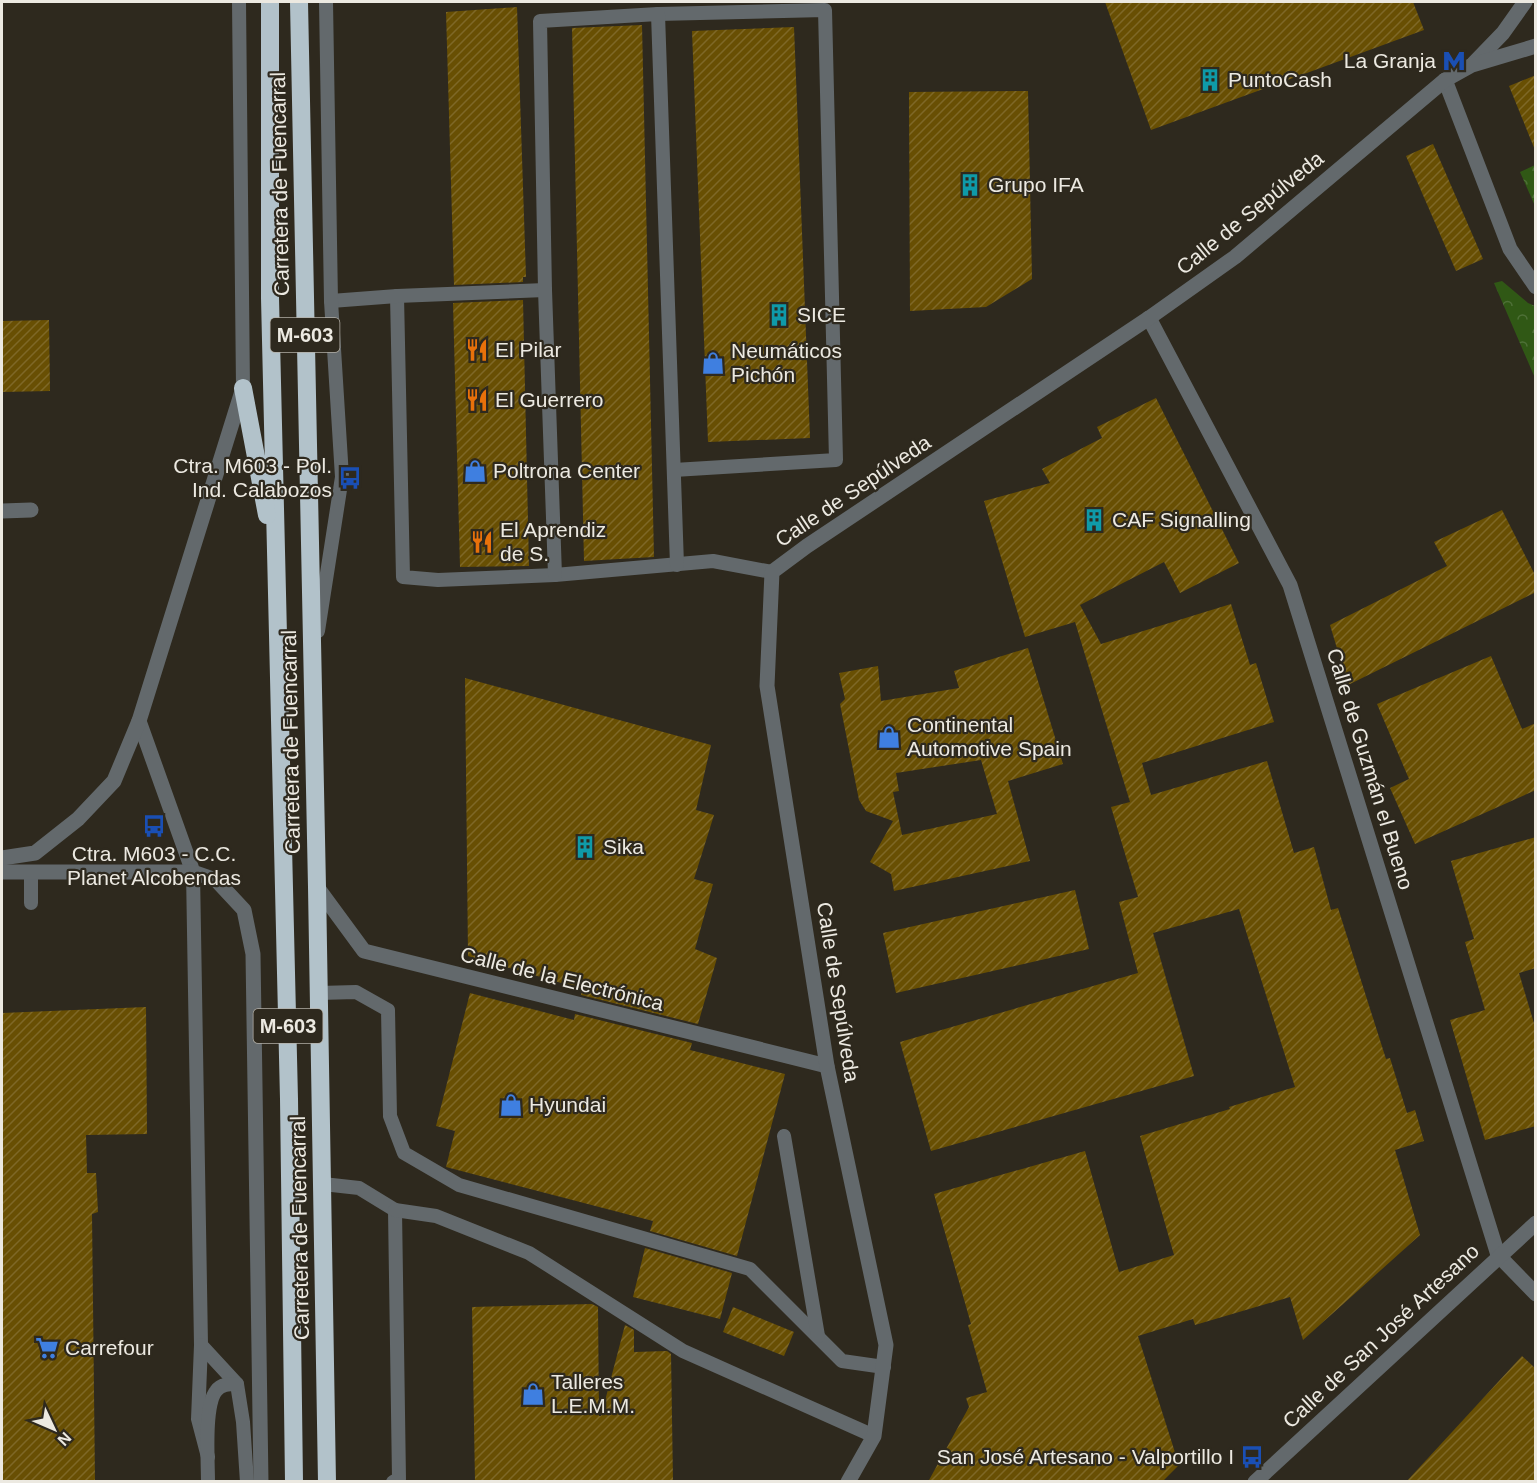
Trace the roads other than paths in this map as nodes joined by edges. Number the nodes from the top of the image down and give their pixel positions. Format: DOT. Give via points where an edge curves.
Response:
graph roads {
  1 [pos="233,2"];
  2 [pos="238,2"];
  3 [pos="270,2"];
  4 [pos="299,2"];
  5 [pos="326,2"];
  6 [pos="1526,2"];
  7 [pos="658,14"];
  8 [pos="238,20"];
  9 [pos="1536,46"];
  10 [pos="1472,65"];
  11 [pos="1445,80"];
  12 [pos="1536,287"];
  13 [pos="545,290"];
  14 [pos="397,296"];
  15 [pos="331,301"];
  16 [pos="1149,318"];
  17 [pos="243,388"];
  18 [pos="674,470"];
  19 [pos="31,510"];
  20 [pos="2,511"];
  21 [pos="677,564"];
  22 [pos="278,570"];
  23 [pos="772,572"];
  24 [pos="555,576"];
  25 [pos="312,668"];
  26 [pos="139,721"];
  27 [pos="2,858"];
  28 [pos="2,872"];
  29 [pos="31,872"];
  30 [pos="193,872"];
  31 [pos="317,887"];
  32 [pos="31,903"];
  33 [pos="319,993"];
  34 [pos="827,1066"];
  35 [pos="784,1136"];
  36 [pos="323,1184"];
  37 [pos="395,1210"];
  38 [pos="1536,1222"];
  39 [pos="1498,1255"];
  40 [pos="1536,1293"];
  41 [pos="818,1336"];
  42 [pos="201,1345"];
  43 [pos="884,1367"];
  44 [pos="237,1384"];
  45 [pos="874,1436"];
  46 [pos="208,1457"];
  47 [pos="208,1482"];
  48 [pos="247,1482"];
  49 [pos="261,1482"];
  50 [pos="294,1482"];
  51 [pos="327,1482"];
  52 [pos="393,1482"];
  53 [pos="848,1482"];
  54 [pos="1255,1482"];
  1 -- 8 [label="lane"];
  2 -- 8 [label="lane"];
  3 -- 22 [label="highway, Carretera de Fuencarral / M-603" via="270,298"];
  4 -- 25 [label="highway, Carretera de Fuencarral / M-603"];
  5 -- 15 [label="lane"];
  6 -- 10 [label="street, Calle de Sepúlveda"];
  7 -- 13 [label="lane" via="540,21"];
  7 -- 18 [label="lane"];
  7 -- 18 [label="lane" via="825,10 836,460"];
  8 -- 17 [label="lane"];
  9 -- 10 [label="street, Calle de Sepúlveda"];
  10 -- 11 [label="street, Calle de Sepúlveda"];
  11 -- 12 [label="street" via="1510,249"];
  11 -- 16 [label="street, Calle de Sepúlveda" via="1235,257"];
  13 -- 14 [label="lane"];
  13 -- 24 [label="lane"];
  14 -- 15 [label="lane"];
  14 -- 24 [label="lane" via="403,577 438,580"];
  15 -- 25 [label="lane" via="342,477"];
  16 -- 23 [label="street, Calle de Sepúlveda"];
  16 -- 39 [label="street, Calle de Guzmán el Bueno" via="1290,585"];
  17 -- 22 [label="highway"];
  17 -- 26 [label="street"];
  18 -- 21 [label="lane"];
  19 -- 20 [label="street"];
  21 -- 23 [label="lane" via="713,561"];
  21 -- 24 [label="lane"];
  22 -- 50 [label="highway, Carretera de Fuencarral / M-603"];
  23 -- 34 [label="street, Calle de Sepúlveda" via="767,686"];
  25 -- 31 [label="highway, Carretera de Fuencarral / M-603"];
  26 -- 27 [label="street" via="114,781 78,819 35,853"];
  26 -- 30 [label="street"];
  28 -- 29 [label="street"];
  29 -- 30 [label="street"];
  29 -- 32 [label="lane"];
  30 -- 42 [label="lane"];
  30 -- 49 [label="street" via="216,880 243,909 253,954"];
  31 -- 33 [label="highway, Carretera de Fuencarral / M-603"];
  31 -- 34 [label="street, Calle de la Electrónica" via="364,951"];
  33 -- 36 [label="highway, Carretera de Fuencarral / M-603"];
  33 -- 41 [label="lane" via="356,992 388,1010 390,1116 404,1153 459,1185 750,1269"];
  34 -- 43 [label="street, Calle de Sepúlveda" via="886,1345"];
  35 -- 41 [label="lane"];
  36 -- 37 [label="lane" via="359,1188"];
  36 -- 51 [label="highway, Carretera de Fuencarral / M-603"];
  37 -- 45 [label="lane" via="436,1215 529,1253 683,1351"];
  37 -- 52 [label="lane" via="399,1479"];
  38 -- 39 [label="street, Calle de San José Artesano"];
  39 -- 40 [label="street"];
  39 -- 54 [label="street, Calle de San José Artesano"];
  41 -- 43 [label="lane" via="842,1360"];
  42 -- 44 [label="lane"];
  42 -- 46 [label="lane" via="198,1419"];
  43 -- 45 [label="street, Calle de Sepúlveda"];
  44 -- 46 [label="lane" via="224,1384 215,1392 209,1408"];
  44 -- 48 [label="lane"];
  45 -- 53 [label="street, Calle de Sepúlveda"];
  46 -- 47 [label="lane"];
}
